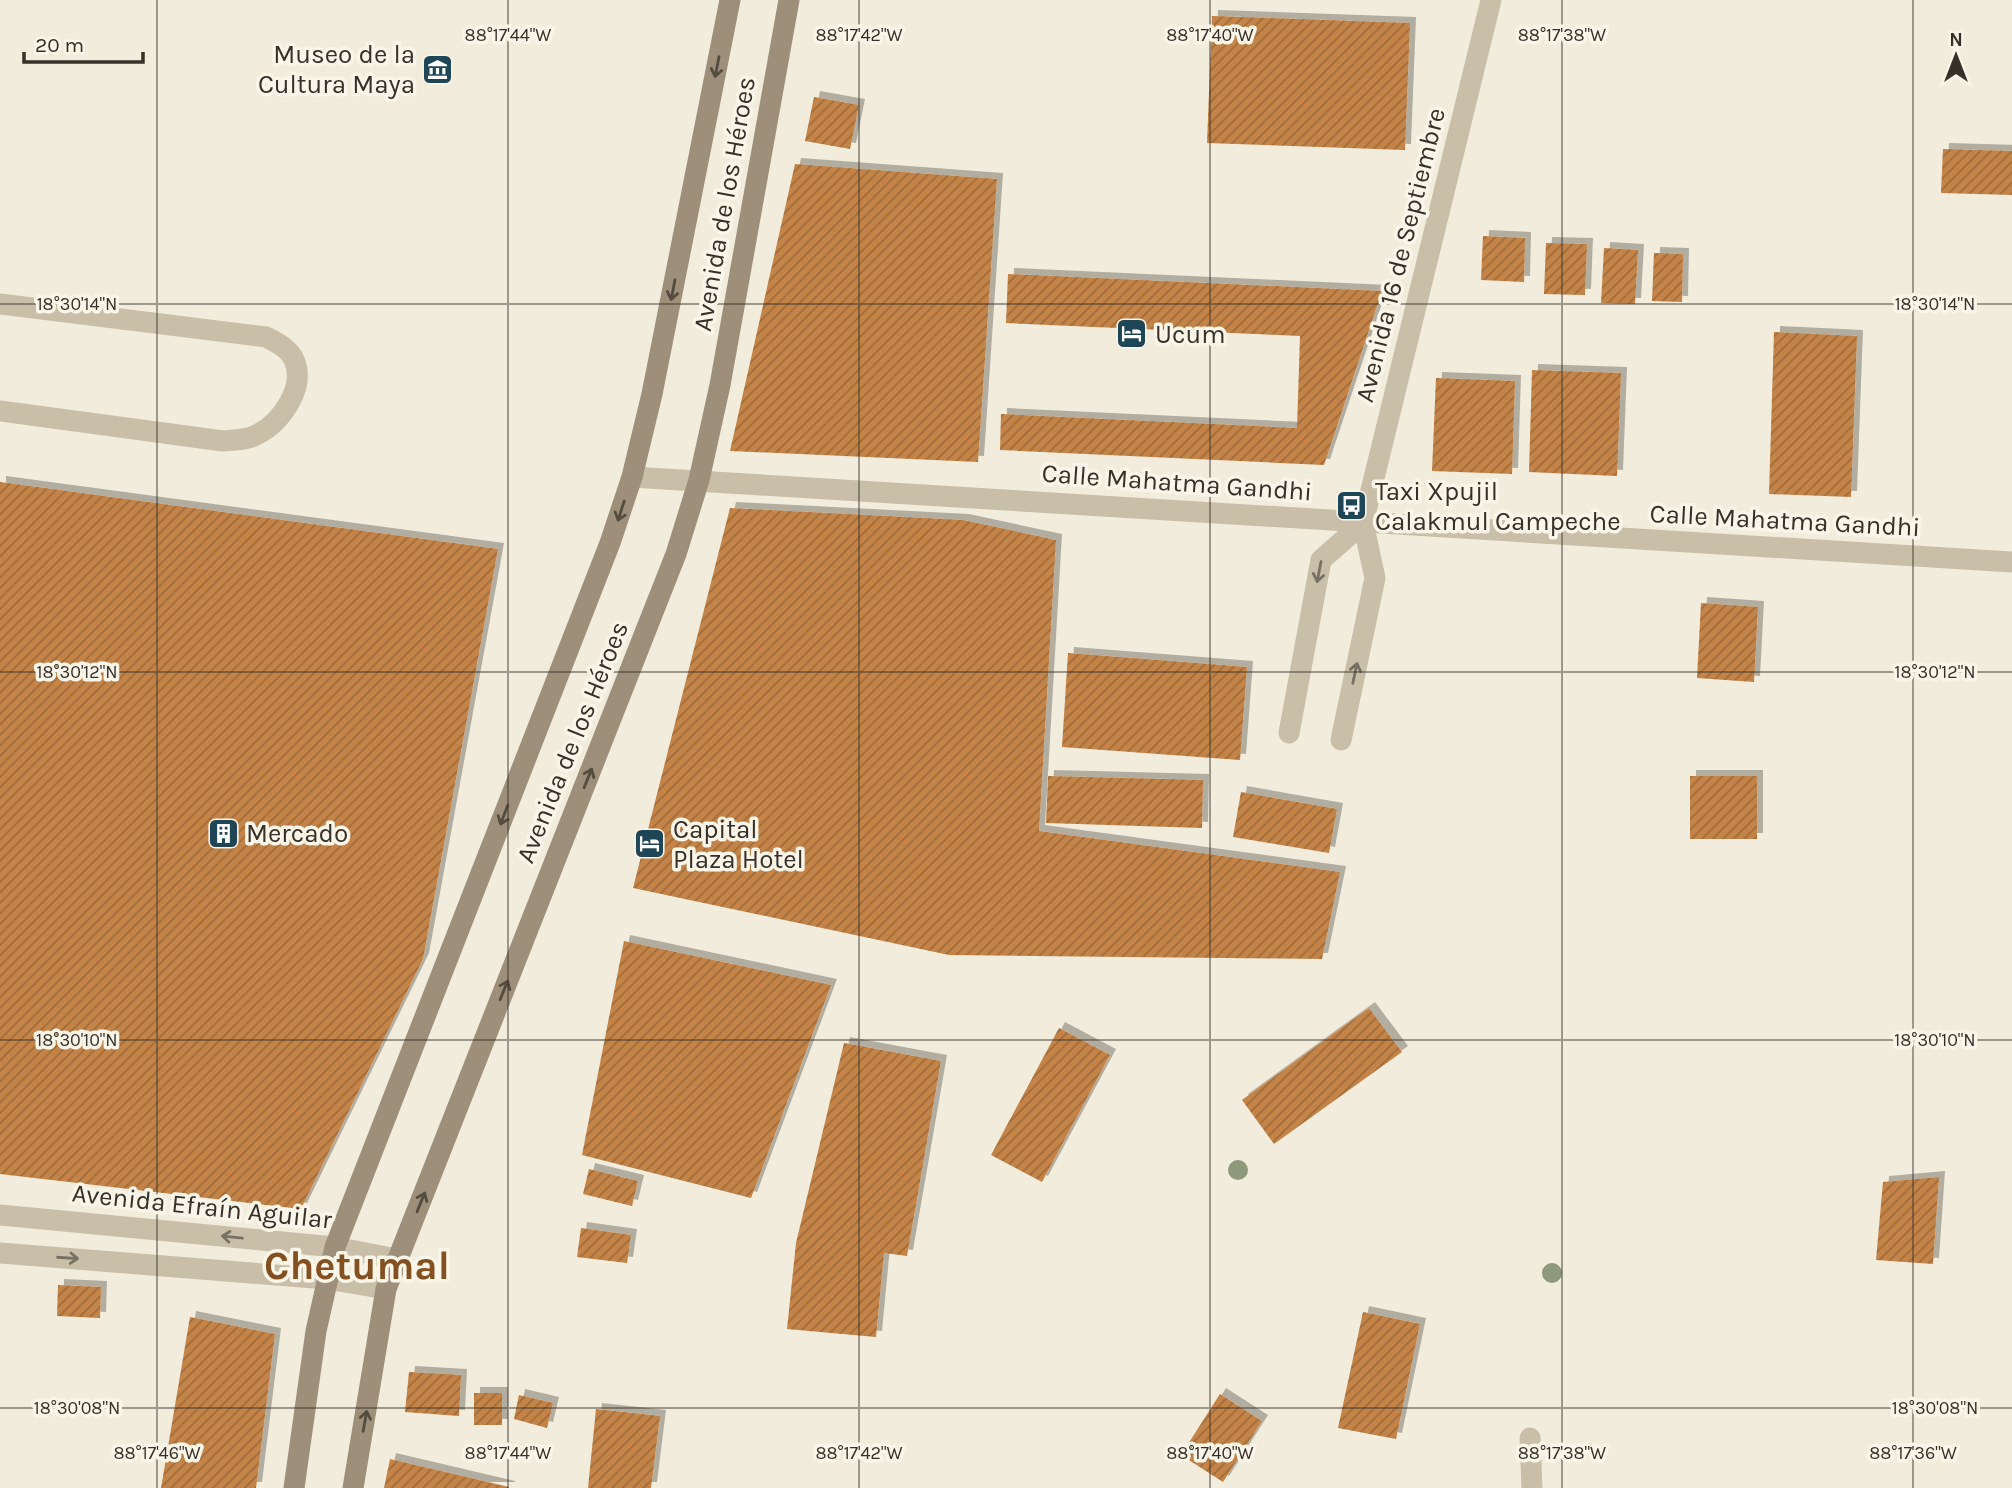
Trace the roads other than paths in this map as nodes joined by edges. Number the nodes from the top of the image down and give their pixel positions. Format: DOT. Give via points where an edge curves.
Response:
graph roads {
  1 [pos="730,0"];
  2 [pos="789,0"];
  3 [pos="1491,0"];
  4 [pos="0,304"];
  5 [pos="0,411"];
  6 [pos="632,477"];
  7 [pos="699,480"];
  8 [pos="1363,523"];
  9 [pos="2012,562"];
  10 [pos="1289,733"];
  11 [pos="1341,740"];
  12 [pos="0,1215"];
  13 [pos="118,1226"];
  14 [pos="335,1247"];
  15 [pos="0,1253"];
  16 [pos="397,1259"];
  17 [pos="115,1262"];
  18 [pos="327,1279"];
  19 [pos="386,1289"];
  20 [pos="1531,1438"];
  21 [pos="294,1488"];
  22 [pos="353,1488"];
  23 [pos="1532,1488"];
  1 -- 6 [label="street, Avenida de los Héroes, one-way"];
  2 -- 7 [label="street, Avenida de los Héroes"];
  3 -- 8 [label="street, Avenida 16 de Septiembre"];
  4 -- 5 [label="street" via="266,337 284,346 295,360 298,376 291,401 275,421 253,437 223,441"];
  6 -- 7 [label="street, Calle Mahatma Gandhi"];
  6 -- 14 [label="street, Avenida de los Héroes, one-way"];
  7 -- 8 [label="street, Calle Mahatma Gandhi"];
  16 -- 7 [label="street, Avenida de los Héroes, one-way" via="676,554"];
  8 -- 9 [label="street, Calle Mahatma Gandhi"];
  8 -- 10 [label="street, one-way" via="1321,560"];
  11 -- 8 [label="street, one-way" via="1375,578"];
  12 -- 13 [label="street, Avenida Efraín Aguilar"];
  14 -- 13 [label="street, Avenida Efraín Aguilar, one-way"];
  13 -- 17 [label="street"];
  14 -- 16 [label="street, Avenida Efraín Aguilar"];
  14 -- 18 [label="street, Avenida de los Héroes"];
  15 -- 17 [label="street, one-way"];
  16 -- 19 [label="street, Avenida de los Héroes"];
  17 -- 18 [label="street"];
  18 -- 19 [label="street"];
  18 -- 21 [label="street, Avenida de los Héroes"];
  22 -- 19 [label="street, Avenida de los Héroes, one-way"];
  20 -- 23 [label="street"];
}
